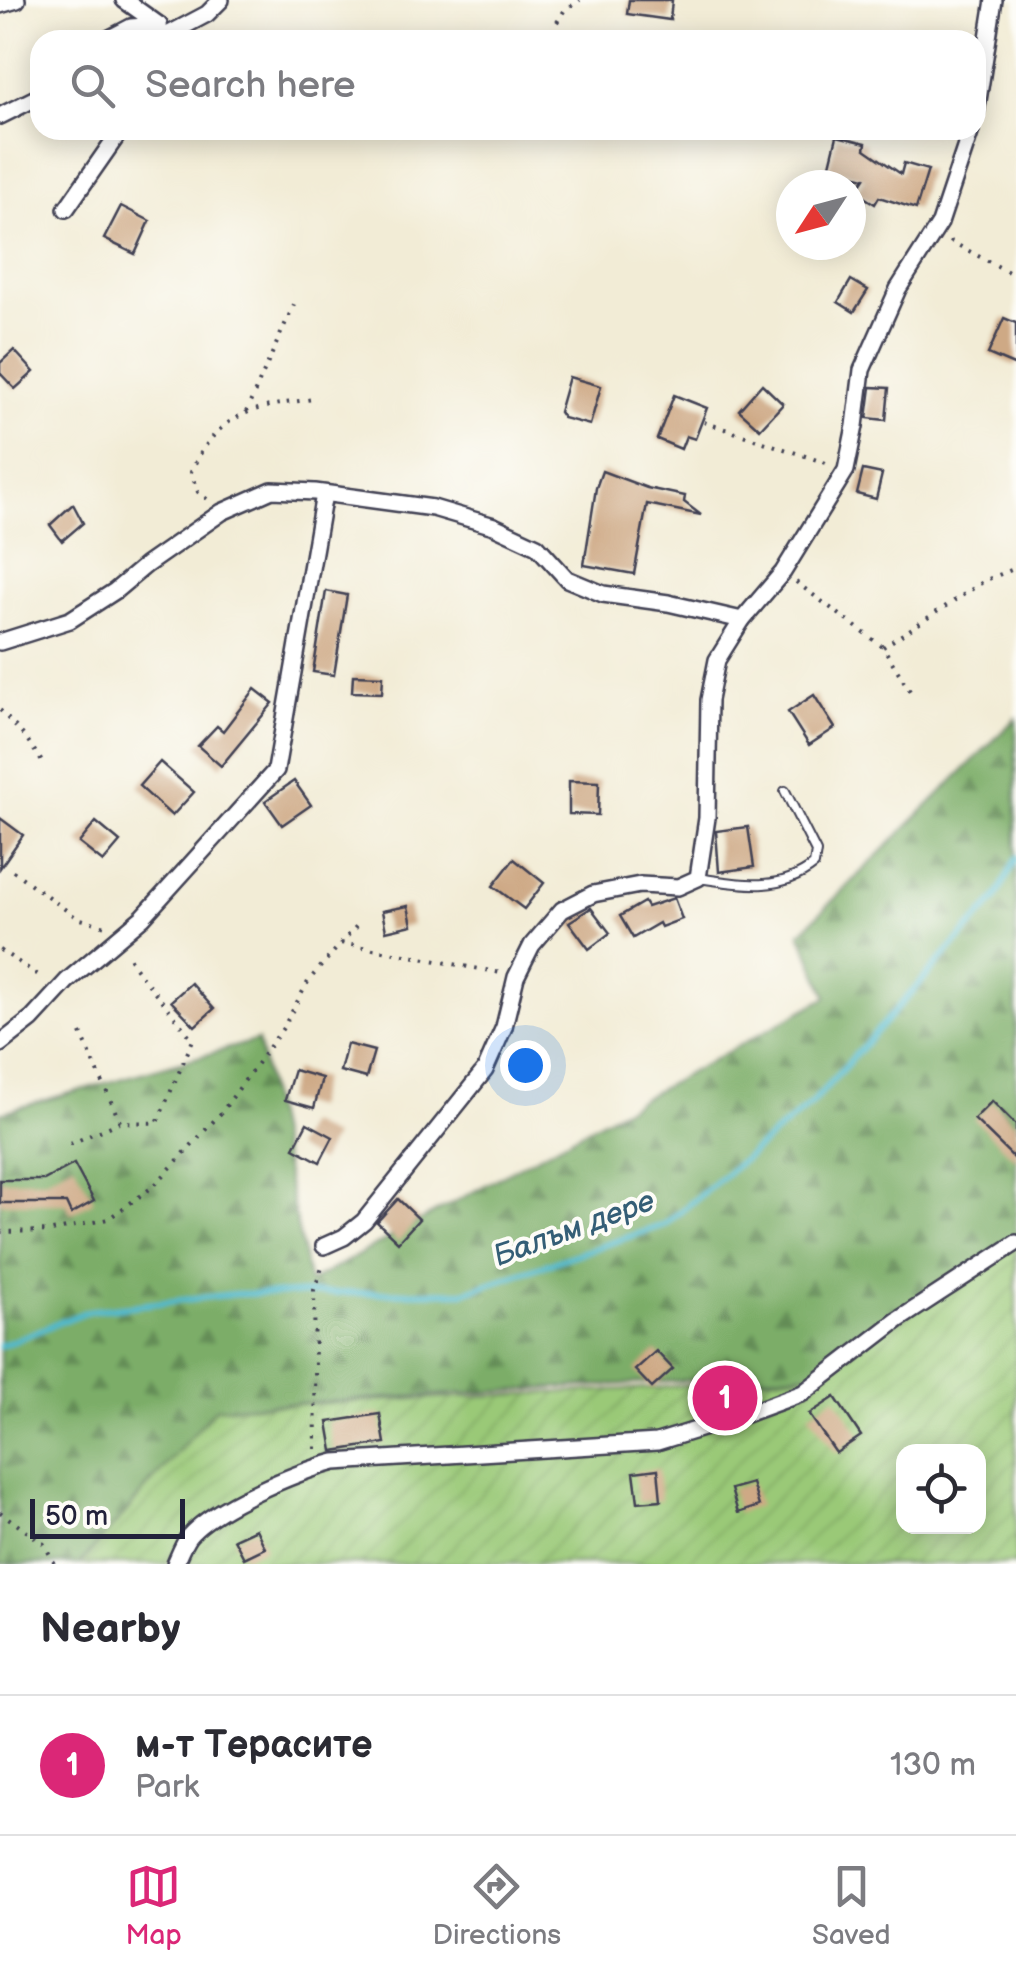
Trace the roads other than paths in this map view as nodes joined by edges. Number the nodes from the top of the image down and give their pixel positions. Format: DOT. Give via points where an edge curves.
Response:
graph roads {
  1 [pos="17,0"];
  2 [pos="124,0"];
  3 [pos="221,0"];
  4 [pos="994,0"];
  5 [pos="0,5"];
  6 [pos="155,30"];
  7 [pos="182,30"];
  8 [pos="986,50"];
  9 [pos="30,101"];
  10 [pos="0,116"];
  11 [pos="115,140"];
  12 [pos="968,140"];
  13 [pos="66,209"];
  14 [pos="324,494"];
  15 [pos="742,620"];
  16 [pos="0,642"];
  17 [pos="786,791"];
  18 [pos="698,878"];
  19 [pos="0,1044"];
  20 [pos="1016,1243"];
  21 [pos="324,1246"];
  22 [pos="174,1564"];
  1 -- 5 [label="street"];
  2 -- 6 [label="street"];
  3 -- 7 [label="street"];
  4 -- 8 [label="street"];
  9 -- 10 [label="street"];
  11 -- 13 [label="street"];
  12 -- 15 [label="street" via="940,223 898,289 862,370 846,470 783,572"];
  14 -- 15 [label="street" via="433,508 494,526 537,546 567,579 603,594"];
  14 -- 16 [label="street" via="272,490 222,512 70,620"];
  14 -- 19 [label="street" via="276,770 143,917"];
  15 -- 18 [label="street" via="717,660 708,700 707,818"];
  17 -- 18 [label="lane" via="816,852 814,865 776,885"];
  18 -- 21 [label="street" via="678,887 640,885 592,894 562,910 516,977 485,1070 364,1221"];
  20 -- 22 [label="street" via="898,1320 804,1393 657,1442 316,1467 221,1510 189,1537"];
}
